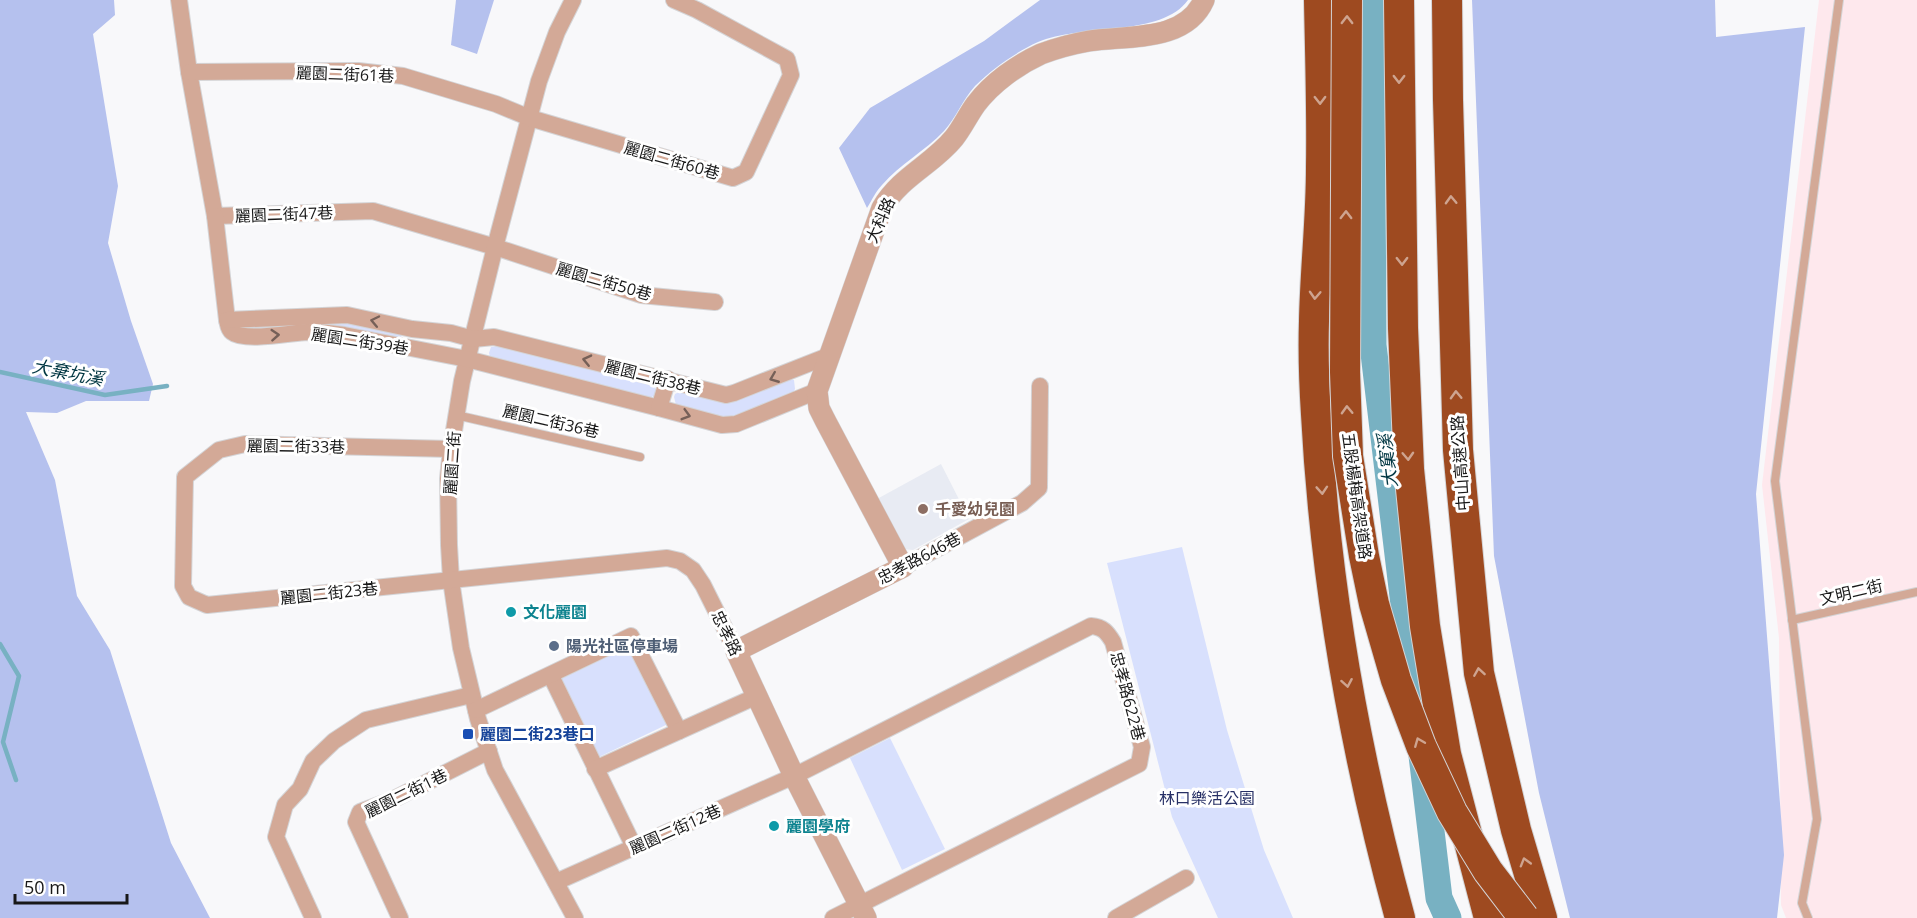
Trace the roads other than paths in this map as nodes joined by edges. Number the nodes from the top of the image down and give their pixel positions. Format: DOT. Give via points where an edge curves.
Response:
graph roads {
  1 [pos="179,0"];
  2 [pos="573,0"];
  3 [pos="674,0"];
  4 [pos="1204,0"];
  5 [pos="1319,0"];
  6 [pos="1347,0"];
  7 [pos="1399,0"];
  8 [pos="1447,0"];
  9 [pos="1839,0"];
  10 [pos="189,72"];
  11 [pos="530,118"];
  12 [pos="215,216"];
  13 [pos="495,247"];
  14 [pos="715,302"];
  15 [pos="227,320"];
  16 [pos="412,329"];
  17 [pos="473,339"];
  18 [pos="408,348"];
  19 [pos="828,356"];
  20 [pos="467,359"];
  21 [pos="668,379"];
  22 [pos="1040,386"];
  23 [pos="817,391"];
  24 [pos="659,408"];
  25 [pos="456,415"];
  26 [pos="451,449"];
  27 [pos="640,457"];
  28 [pos="903,567"];
  29 [pos="451,580"];
  30 [pos="1917,592"];
  31 [pos="207,605"];
  32 [pos="1792,620"];
  33 [pos="736,651"];
  34 [pos="551,676"];
  35 [pos="757,696"];
  36 [pos="474,702"];
  37 [pos="679,731"];
  38 [pos="489,752"];
  39 [pos="595,769"];
  40 [pos="794,776"];
  41 [pos="634,847"];
  42 [pos="1186,878"];
  43 [pos="556,882"];
  44 [pos="863,911"];
  45 [pos="313,918"];
  46 [pos="400,918"];
  47 [pos="575,918"];
  48 [pos="832,918"];
  49 [pos="1116,918"];
  50 [pos="1400,918"];
  51 [pos="1489,918"];
  52 [pos="1524,918"];
  53 [pos="1542,918"];
  54 [pos="1808,918"];
  1 -- 10 [label="street, 麗園二街47巷"];
  2 -- 11 [label="street, 麗園二街" via="546,62"];
  3 -- 11 [label="street, 麗園二街60巷" via="787,59 791,75 746,172 733,178"];
  4 -- 19 [label="street, 大科路" via="1188,20 1169,31 1062,46 1038,55 994,84 954,138 891,193"];
  5 -- 50 [label="highway, 五股楊梅高架道路, one-way" via="1321,169 1314,322 1323,507 1350,704 1380,846"];
  52 -- 6 [label="highway, 五股楊梅高架道路, one-way, bridge" via="1488,871 1452,812 1420,746 1396,680 1364,556 1348,456"];
  7 -- 51 [label="highway, one-way" via="1402,316 1410,481 1425,626 1446,754"];
  53 -- 8 [label="highway, 中山高速公路, one-way" via="1516,830 1479,673 1458,450"];
  9 -- 32 [label="lane" via="1775,481"];
  10 -- 11 [label="street, 麗園二街61巷" via="358,71 403,76"];
  10 -- 12 [label="street, 麗園二街47巷"];
  11 -- 13 [label="street, 麗園二街"];
  12 -- 13 [label="street, 麗園二街47巷" via="373,211"];
  12 -- 15 [label="street"];
  13 -- 14 [label="street, 麗園二街50巷" via="640,295"];
  13 -- 17 [label="street, 麗園二街"];
  16 -- 15 [label="street, 麗園二街39巷, one-way" via="347,315"];
  15 -- 18 [label="street, 麗園二街39巷, one-way" via="233,334 244,337 324,332"];
  16 -- 17 [label="street, 麗園二街39巷"];
  16 -- 18 [label="street"];
  17 -- 20 [label="street, 麗園二街"];
  21 -- 17 [label="street, 麗園二街38巷, one-way" via="494,338"];
  18 -- 20 [label="street, 麗園二街39巷"];
  19 -- 21 [label="street, 麗園二街38巷, one-way" via="734,393 719,393"];
  19 -- 23 [label="street, 大科路"];
  20 -- 24 [label="street, 麗園二街38巷"];
  20 -- 25 [label="street, 麗園二街"];
  21 -- 24 [label="street"];
  22 -- 28 [label="street, 忠孝路646巷" via="1039,488 1022,503"];
  24 -- 23 [label="street, 麗園二街38巷, one-way" via="722,425 736,424"];
  23 -- 28 [label="street" via="819,408"];
  25 -- 26 [label="street, 麗園二街"];
  25 -- 27 [label="lane, 麗園二街36巷"];
  26 -- 29 [label="street, 麗園二街"];
  26 -- 31 [label="street, 麗園二街33巷" via="245,444 219,450 184,477 183,586 189,597"];
  28 -- 33 [label="street, 忠孝路646巷"];
  29 -- 31 [label="street, 麗園二街23巷"];
  29 -- 33 [label="street, 忠孝路" via="667,558 680,561 693,570 703,585"];
  29 -- 36 [label="street, 麗園二街"];
  30 -- 32 [label="lane, 文明二街"];
  32 -- 54 [label="lane" via="1817,819 1802,903"];
  33 -- 35 [label="street, 忠孝路"];
  34 -- 36 [label="street"];
  34 -- 37 [label="street" via="631,636"];
  34 -- 39 [label="street"];
  35 -- 37 [label="street"];
  35 -- 40 [label="street, 忠孝路"];
  36 -- 38 [label="street, 麗園二街"];
  36 -- 45 [label="street" via="366,720 313,760 300,789 285,804 276,837"];
  37 -- 39 [label="street"];
  38 -- 43 [label="street, 麗園二街"];
  38 -- 46 [label="street, 麗園二街1巷" via="360,812 356,822"];
  39 -- 41 [label="street"];
  40 -- 41 [label="street, 麗園二街12巷"];
  40 -- 44 [label="street, 忠孝路"];
  40 -- 44 [label="street, 忠孝路622巷" via="1091,626 1107,632 1113,642 1142,747 1138,764"];
  41 -- 43 [label="street, 麗園二街12巷"];
  42 -- 49 [label="street"];
  43 -- 47 [label="street, 麗園二街"];
  44 -- 48 [label="street"];
}
